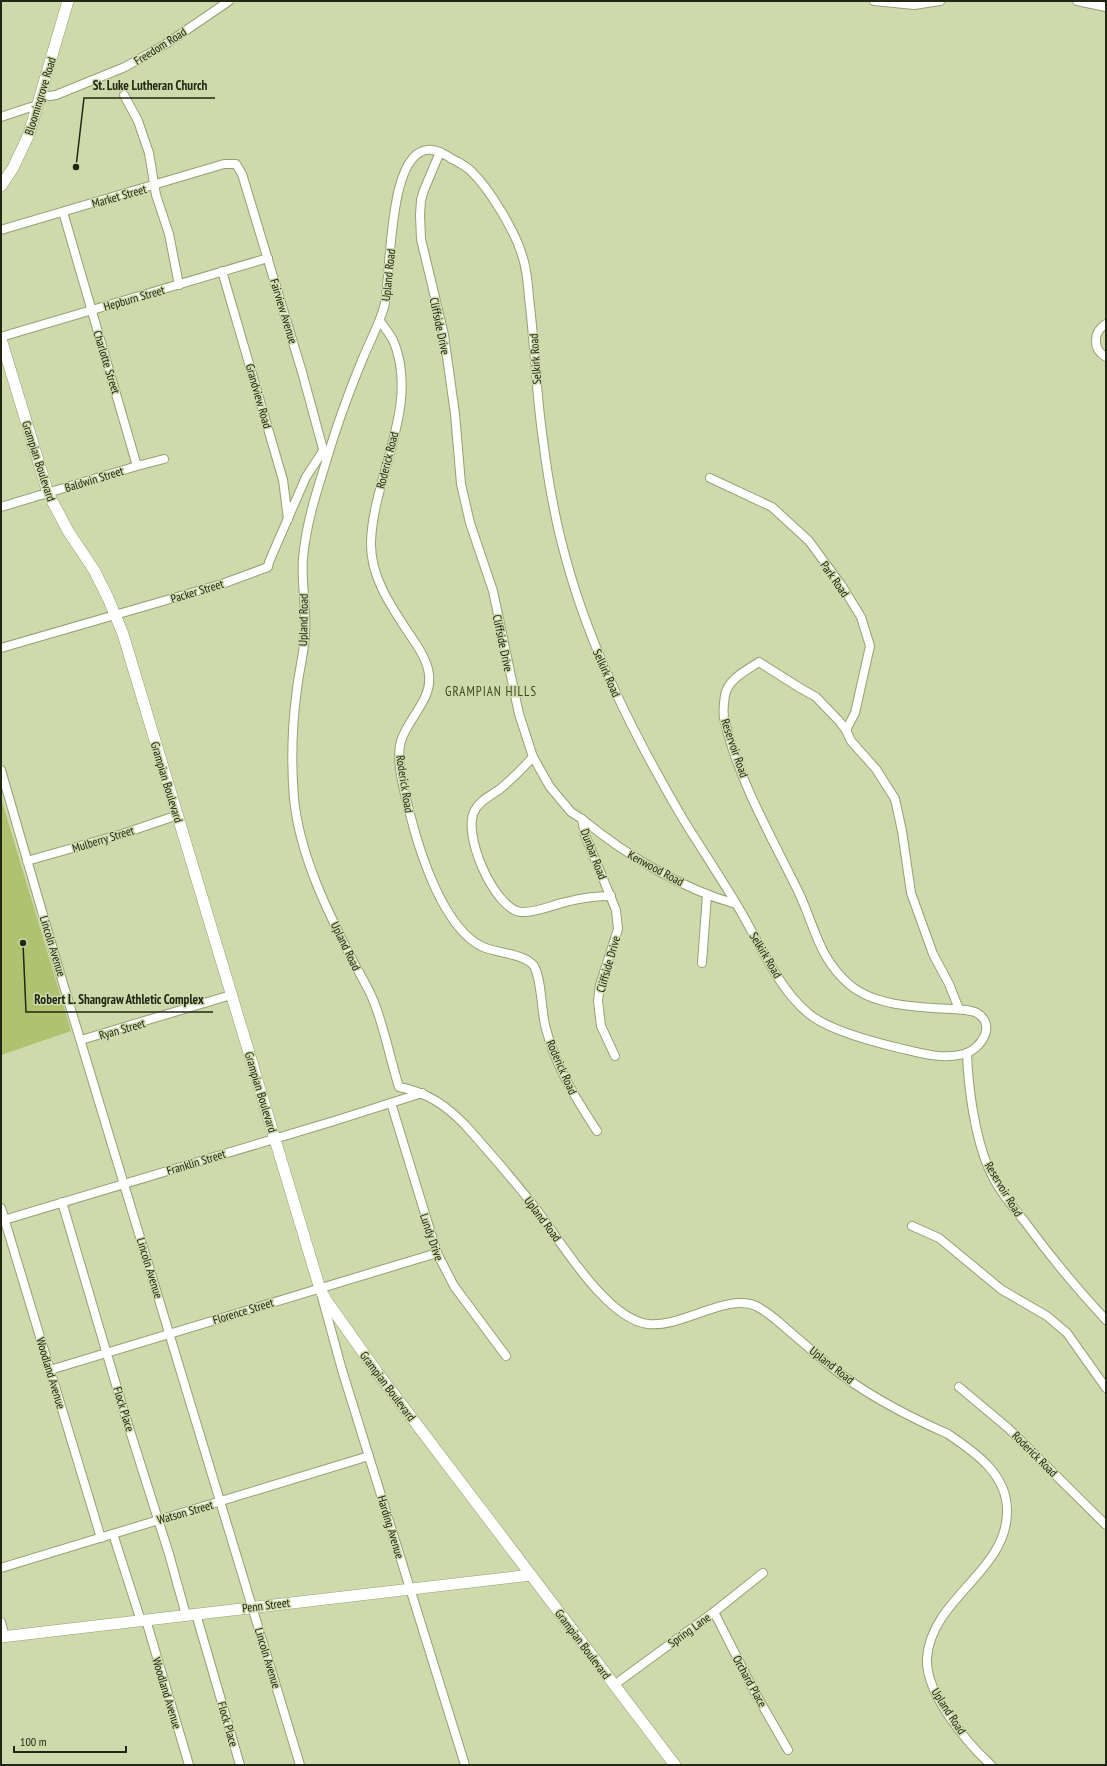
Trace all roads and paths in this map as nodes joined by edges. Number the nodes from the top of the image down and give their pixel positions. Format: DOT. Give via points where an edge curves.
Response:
graph roads {
  1 [pos="68,1"];
  2 [pos="229,1"];
  3 [pos="874,1"];
  4 [pos="940,1"];
  5 [pos="1077,1"];
  6 [pos="1106,7"];
  7 [pos="41,95"];
  8 [pos="124,95"];
  9 [pos="37,106"];
  10 [pos="1,117"];
  11 [pos="440,152"];
  12 [pos="236,164"];
  13 [pos="154,185"];
  14 [pos="1,186"];
  15 [pos="63,212"];
  16 [pos="1,230"];
  17 [pos="268,258"];
  18 [pos="222,271"];
  19 [pos="179,285"];
  20 [pos="92,310"];
  21 [pos="380,321"];
  22 [pos="1106,324"];
  23 [pos="1,338"];
  24 [pos="1106,356"];
  25 [pos="323,451"];
  26 [pos="164,459"];
  27 [pos="326,461"];
  28 [pos="137,466"];
  29 [pos="710,478"];
  30 [pos="48,493"];
  31 [pos="1,507"];
  32 [pos="288,522"];
  33 [pos="115,614"];
  34 [pos="1,648"];
  35 [pos="846,730"];
  36 [pos="533,757"];
  37 [pos="1,770"];
  38 [pos="178,815"];
  39 [pos="582,820"];
  40 [pos="27,861"];
  41 [pos="707,895"];
  42 [pos="611,896"];
  43 [pos="736,904"];
  44 [pos="702,963"];
  45 [pos="231,995"];
  46 [pos="959,1009"];
  47 [pos="81,1040"];
  48 [pos="967,1053"];
  49 [pos="615,1056"];
  50 [pos="422,1093"];
  51 [pos="391,1103"];
  52 [pos="597,1131"];
  53 [pos="275,1139"];
  54 [pos="125,1184"];
  55 [pos="62,1202"];
  56 [pos="1,1208"];
  57 [pos="3,1220"];
  58 [pos="912,1226"];
  59 [pos="436,1253"];
  60 [pos="320,1289"];
  61 [pos="1106,1320"];
  62 [pos="170,1334"];
  63 [pos="107,1353"];
  64 [pos="506,1356"];
  65 [pos="50,1370"];
  66 [pos="959,1387"];
  67 [pos="1106,1388"];
  68 [pos="369,1456"];
  69 [pos="221,1502"];
  70 [pos="158,1520"];
  71 [pos="1106,1525"];
  72 [pos="113,1534"];
  73 [pos="101,1538"];
  74 [pos="1,1568"];
  75 [pos="763,1573"];
  76 [pos="531,1575"];
  77 [pos="410,1588"];
  78 [pos="253,1607"];
  79 [pos="714,1612"];
  80 [pos="191,1614"];
  81 [pos="143,1620"];
  82 [pos="1,1622"];
  83 [pos="3,1637"];
  84 [pos="614,1684"];
  85 [pos="788,1750"];
  86 [pos="189,1765"];
  87 [pos="240,1765"];
  88 [pos="300,1765"];
  89 [pos="465,1765"];
  90 [pos="675,1765"];
  91 [pos="991,1765"];
  1 -- 7 [label="street, Bloomingrove Road"];
  2 -- 7 [label="street, Freedom Road" via="166,44 125,67 56,95"];
  3 -- 4 [label="street" via="914,5"];
  5 -- 6 [label="street"];
  7 -- 9 [label="street, Bloomingrove Road"];
  8 -- 13 [label="street" via="138,122 149,153"];
  9 -- 10 [label="street"];
  9 -- 14 [label="street, Bloomingrove Road" via="22,150"];
  11 -- 21 [label="street, Upland Road" via="427,150 417,154 403,176 394,206 387,292"];
  11 -- 36 [label="street, Cliffside Drive" via="421,200 421,239 444,335 461,484 470,523 493,591 519,714"];
  11 -- 43 [label="street, Selkirk Road" via="474,174 500,211 520,248 526,271 532,320 545,457 560,538 581,610 603,667 642,746"];
  12 -- 13 [label="street, Market Street" via="224,164"];
  12 -- 17 [label="street, Fairview Avenue" via="242,174"];
  13 -- 15 [label="street, Market Street"];
  13 -- 19 [label="street" via="170,234"];
  15 -- 16 [label="street, Market Street"];
  15 -- 20 [label="street, Charlotte Street"];
  17 -- 18 [label="street, Hepburn Street"];
  17 -- 25 [label="street, Fairview Avenue"];
  18 -- 19 [label="street, Hepburn Street"];
  18 -- 32 [label="street, Grandview Road" via="283,480"];
  19 -- 20 [label="street, Hepburn Street"];
  20 -- 23 [label="street, Hepburn Street"];
  20 -- 28 [label="street, Charlotte Street"];
  21 -- 27 [label="street, Upland Road" via="348,394"];
  21 -- 52 [label="street, Roderick Road" via="395,345 401,387 393,446 373,521 371,550 380,585 418,648 429,675 428,691 407,727 400,748 402,778 411,820 432,881 446,909 464,934 483,947 532,963 539,983 545,1026 558,1064 574,1097"];
  22 -- 24 [label="street" via="1098,330 1095,339 1097,348"];
  23 -- 30 [label="street, Grampian Boulevard"];
  25 -- 27 [label="street, Fairview Avenue"];
  25 -- 32 [label="street, Packer Street" via="306,478"];
  26 -- 28 [label="street, Baldwin Street"];
  27 -- 50 [label="street, Upland Road" via="311,513 303,561 305,633 296,691 292,758 295,804 304,846 315,879 374,1002 399,1087"];
  28 -- 30 [label="street, Baldwin Street"];
  29 -- 35 [label="street, Park Road" via="772,507 809,541 861,617 870,646 855,713"];
  30 -- 31 [label="street, Baldwin Street"];
  30 -- 33 [label="street, Grampian Boulevard" via="68,531 94,570"];
  32 -- 33 [label="street, Packer Street" via="268,567 215,586"];
  33 -- 34 [label="street, Packer Street"];
  33 -- 38 [label="street, Grampian Boulevard"];
  35 -- 46 [label="street, Reservoir Road" via="851,741 876,769 895,799 911,893 934,954"];
  35 -- 46 [label="street, Reservoir Road" via="816,697 759,662 731,682 726,691 724,720 738,761 760,814 799,892 815,937 832,967 851,986 869,997 908,1005"];
  36 -- 39 [label="street, Dunbar Road" via="550,787"];
  36 -- 42 [label="street" via="522,770 474,810 474,844 487,876 504,903 517,911 536,910 581,898"];
  37 -- 40 [label="street, Lincoln Avenue"];
  38 -- 40 [label="street, Mulberry Street"];
  38 -- 45 [label="street, Grampian Boulevard"];
  39 -- 41 [label="street, Kenwood Road" via="636,858"];
  39 -- 42 [label="street, Dunbar Road" via="585,835"];
  40 -- 47 [label="street, Lincoln Avenue"];
  41 -- 43 [label="street, Kenwood Road"];
  41 -- 44 [label="street"];
  42 -- 49 [label="street, Cliffside Drive" via="618,929 600,985 598,1001 601,1026"];
  43 -- 48 [label="street, Selkirk Road" via="780,979 812,1017 878,1043 915,1052 941,1057"];
  45 -- 47 [label="street, Ryan Street"];
  45 -- 53 [label="street, Grampian Boulevard"];
  46 -- 48 [label="street, Reservoir Road" via="975,1012 986,1027 980,1045"];
  47 -- 54 [label="street, Lincoln Avenue"];
  48 -- 61 [label="street, Reservoir Road" via="978,1137 989,1170 1041,1244"];
  50 -- 51 [label="street"];
  50 -- 91 [label="street, Upland Road" via="444,1105 466,1126 537,1210 592,1284 623,1314 642,1323 658,1324 727,1305 754,1305 777,1320 831,1366 883,1402 948,1434 994,1472 1006,1495 1006,1528 996,1549 936,1628 927,1657 929,1677 942,1704 963,1734"];
  51 -- 53 [label="street, Franklin Street"];
  51 -- 59 [label="street, Lundy Drive"];
  53 -- 54 [label="street, Franklin Street"];
  53 -- 60 [label="street, Grampian Boulevard"];
  54 -- 55 [label="street, Franklin Street"];
  54 -- 62 [label="street, Lincoln Avenue"];
  55 -- 57 [label="street, Franklin Street"];
  55 -- 63 [label="street, Flock Place"];
  56 -- 57 [label="street, Woodland Avenue"];
  57 -- 65 [label="street, Woodland Avenue"];
  58 -- 67 [label="street" via="939,1238 1002,1290 1047,1316 1067,1333"];
  59 -- 60 [label="street, Florence Street"];
  59 -- 64 [label="street, Lundy Drive" via="454,1286"];
  60 -- 62 [label="street, Florence Street"];
  60 -- 68 [label="street, Harding Avenue"];
  60 -- 76 [label="street, Grampian Boulevard" via="368,1360"];
  62 -- 63 [label="street, Florence Street"];
  62 -- 69 [label="street, Lincoln Avenue"];
  63 -- 65 [label="street, Florence Street"];
  63 -- 70 [label="street, Flock Place"];
  65 -- 73 [label="street, Woodland Avenue"];
  66 -- 71 [label="street, Roderick Road" via="1008,1428"];
  68 -- 69 [label="street, Watson Street"];
  68 -- 77 [label="street, Harding Avenue"];
  69 -- 70 [label="street, Watson Street"];
  69 -- 78 [label="street, Lincoln Avenue"];
  70 -- 72 [label="street, Watson Street"];
  70 -- 80 [label="street, Flock Place"];
  72 -- 73 [label="street, Watson Street"];
  72 -- 81 [label="street, Woodland Avenue"];
  73 -- 74 [label="street, Watson Street"];
  75 -- 79 [label="street, Spring Lane"];
  76 -- 77 [label="street, Penn Street"];
  76 -- 84 [label="street, Grampian Boulevard"];
  77 -- 78 [label="street, Penn Street"];
  77 -- 89 [label="street, Harding Avenue"];
  78 -- 80 [label="street, Penn Street"];
  78 -- 88 [label="street, Lincoln Avenue"];
  79 -- 84 [label="street, Spring Lane"];
  79 -- 85 [label="street, Orchard Place"];
  80 -- 81 [label="street, Penn Street"];
  80 -- 87 [label="street, Flock Place"];
  81 -- 83 [label="street, Penn Street"];
  81 -- 86 [label="street, Woodland Avenue"];
  82 -- 83 [label="street"];
  84 -- 90 [label="street, Grampian Boulevard"];
}
